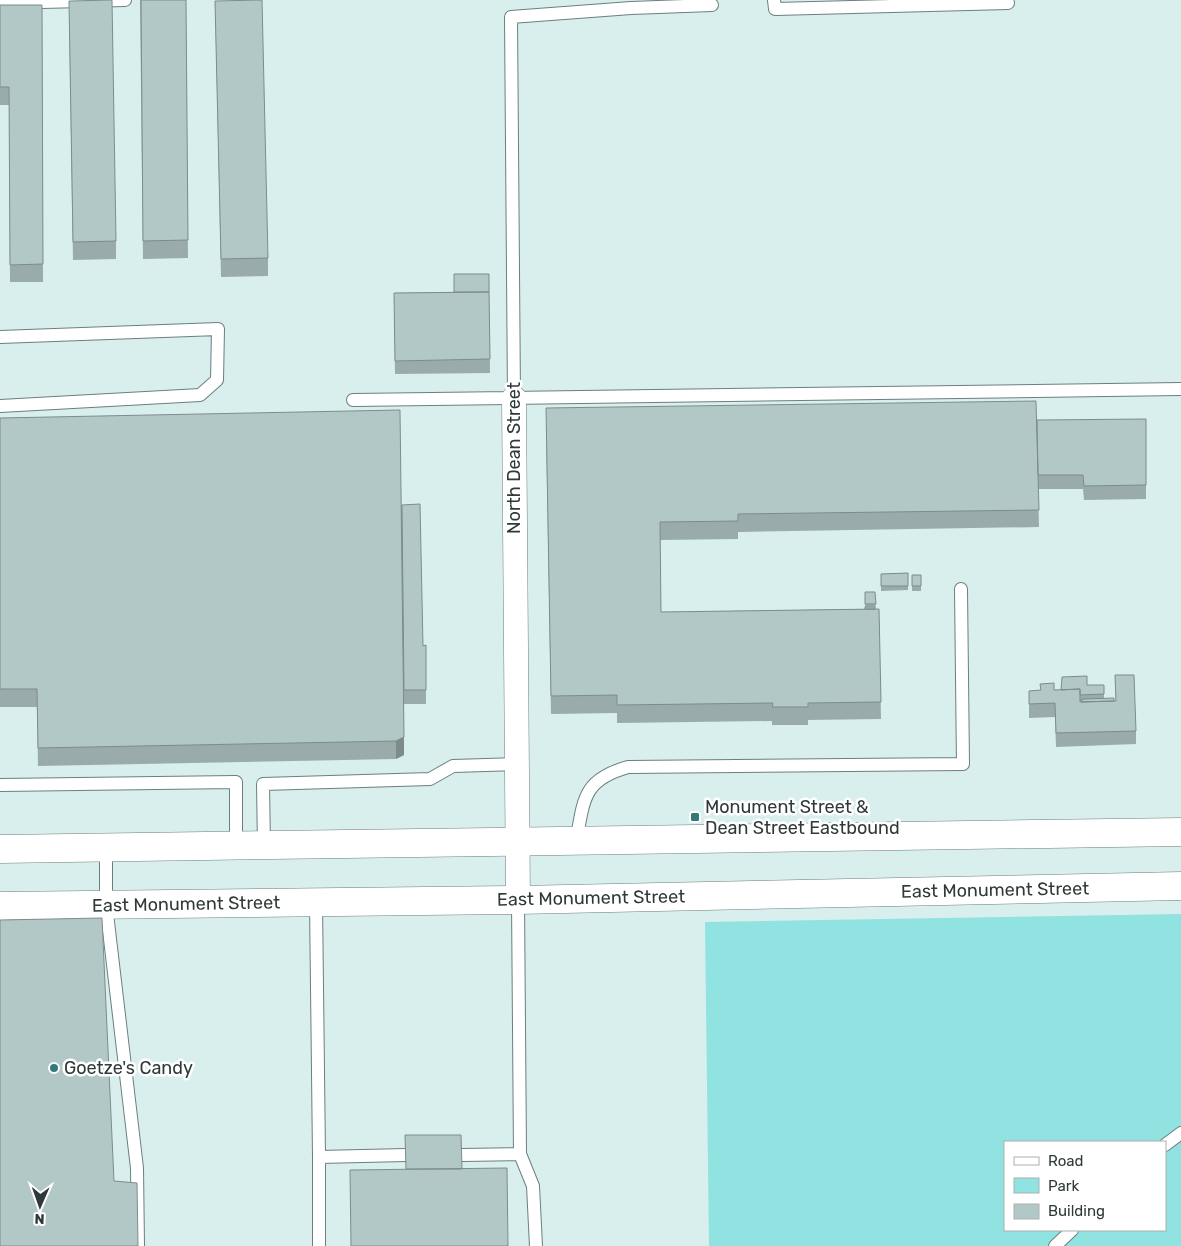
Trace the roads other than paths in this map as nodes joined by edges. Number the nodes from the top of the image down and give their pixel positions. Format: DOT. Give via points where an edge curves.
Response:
graph roads {
  1 [pos="126,0"];
  2 [pos="0,3"];
  3 [pos="1008,3"];
  4 [pos="631,4"];
  5 [pos="775,4"];
  6 [pos="712,5"];
  7 [pos="0,337"];
  8 [pos="1181,389"];
  9 [pos="514,398"];
  10 [pos="353,400"];
  11 [pos="0,406"];
  12 [pos="961,589"];
  13 [pos="517,764"];
  14 [pos="0,785"];
  15 [pos="1181,832"];
  16 [pos="576,842"];
  17 [pos="518,843"];
  18 [pos="236,847"];
  19 [pos="264,847"];
  20 [pos="106,848"];
  21 [pos="0,849"];
  22 [pos="1181,886"];
  23 [pos="518,900"];
  24 [pos="316,902"];
  25 [pos="106,905"];
  26 [pos="0,906"];
  27 [pos="1181,1133"];
  28 [pos="1166,1144"];
  29 [pos="520,1154"];
  30 [pos="406,1155"];
  31 [pos="462,1155"];
  32 [pos="319,1157"];
  33 [pos="1071,1231"];
  34 [pos="138,1246"];
  35 [pos="319,1246"];
  36 [pos="536,1246"];
  37 [pos="1056,1246"];
  1 -- 2 [label="lane"];
  3 -- 5 [label="lane"];
  4 -- 6 [label="lane"];
  4 -- 9 [label="lane, North Dean Street" via="511,17"];
  7 -- 11 [label="lane" via="218,329 217,380 200,395"];
  8 -- 9 [label="lane"];
  9 -- 10 [label="lane"];
  9 -- 13 [label="street, North Dean Street"];
  12 -- 16 [label="lane" via="962,764 628,767 607,773 592,786 582,805"];
  13 -- 17 [label="street, North Dean Street"];
  13 -- 19 [label="lane" via="453,766 430,779 263,784"];
  14 -- 18 [label="lane" via="236,782"];
  15 -- 16 [label="main road"];
  16 -- 17 [label="main road"];
  17 -- 19 [label="main road"];
  17 -- 23 [label="street, North Dean Street"];
  18 -- 19 [label="main road"];
  18 -- 20 [label="main road"];
  20 -- 21 [label="main road"];
  20 -- 25 [label="lane"];
  22 -- 23 [label="main road, East Monument Street"];
  23 -- 24 [label="main road, East Monument Street"];
  23 -- 29 [label="lane"];
  24 -- 25 [label="main road, East Monument Street"];
  24 -- 32 [label="lane"];
  25 -- 26 [label="main road, East Monument Street"];
  25 -- 34 [label="lane" via="137,1168"];
  27 -- 28 [label="lane"];
  29 -- 31 [label="lane"];
  29 -- 36 [label="lane" via="533,1186"];
  30 -- 32 [label="lane"];
  32 -- 35 [label="lane"];
  33 -- 37 [label="lane"];
}
